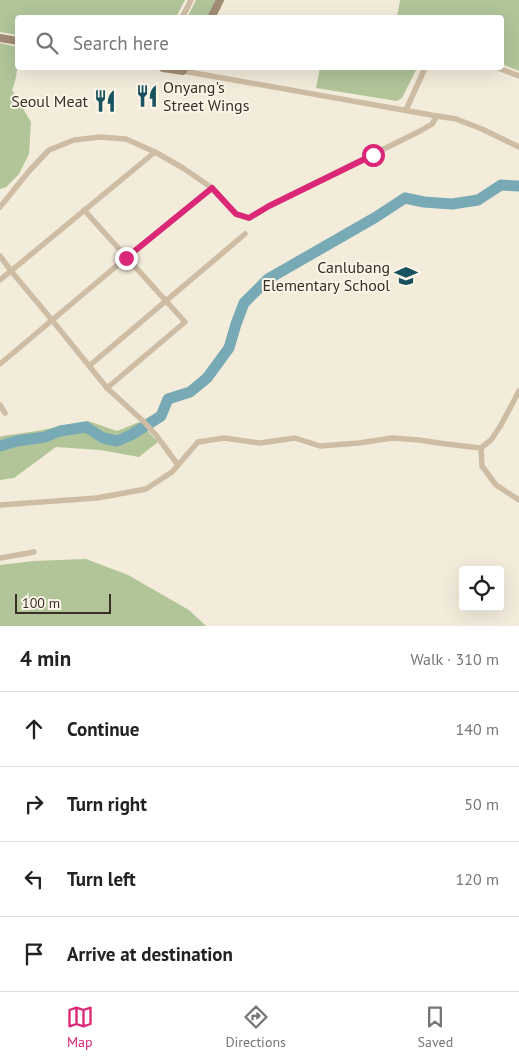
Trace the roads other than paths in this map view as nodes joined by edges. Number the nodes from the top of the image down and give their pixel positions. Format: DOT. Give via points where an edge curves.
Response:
graph roads {
  1 [pos="191,0"];
  2 [pos="220,0"];
  3 [pos="184,15"];
  4 [pos="212,15"];
  5 [pos="0,38"];
  6 [pos="15,40"];
  7 [pos="189,70"];
  8 [pos="424,70"];
  9 [pos="503,70"];
  10 [pos="519,76"];
  11 [pos="406,110"];
  12 [pos="437,116"];
  13 [pos="519,147"];
  14 [pos="155,152"];
  15 [pos="212,188"];
  16 [pos="0,207"];
  17 [pos="84,210"];
  18 [pos="245,234"];
  19 [pos="0,256"];
  20 [pos="126,258"];
  21 [pos="11,271"];
  22 [pos="0,280"];
  23 [pos="166,301"];
  24 [pos="52,320"];
  25 [pos="0,364"];
  26 [pos="89,366"];
  27 [pos="107,388"];
  28 [pos="519,392"];
  29 [pos="0,405"];
  30 [pos="6,413"];
  31 [pos="481,448"];
  32 [pos="178,465"];
  33 [pos="519,500"];
  34 [pos="0,505"];
  35 [pos="34,552"];
  36 [pos="0,558"];
  1 -- 3 [label="street"];
  2 -- 4 [label="street"];
  5 -- 6 [label="street"];
  7 -- 11 [label="street"];
  8 -- 11 [label="street"];
  9 -- 10 [label="street"];
  11 -- 12 [label="street"];
  12 -- 13 [label="street" via="456,119"];
  12 -- 15 [label="street" via="422,130 249,218 236,214"];
  14 -- 15 [label="street"];
  14 -- 16 [label="street" via="126,139 100,136 74,140 49,150"];
  14 -- 17 [label="street"];
  15 -- 20 [label="street"];
  17 -- 20 [label="street"];
  17 -- 21 [label="street"];
  18 -- 23 [label="street"];
  19 -- 21 [label="street"];
  20 -- 23 [label="street"];
  20 -- 24 [label="street"];
  21 -- 22 [label="street"];
  21 -- 24 [label="street"];
  23 -- 26 [label="street"];
  23 -- 27 [label="street" via="185,322"];
  24 -- 25 [label="street"];
  24 -- 26 [label="street"];
  26 -- 27 [label="street"];
  27 -- 32 [label="street" via="156,435"];
  28 -- 31 [label="street" via="491,440"];
  29 -- 30 [label="street"];
  31 -- 32 [label="street" via="392,438 320,446 295,438 260,443 224,438 198,442"];
  31 -- 33 [label="street" via="482,466 496,484"];
  32 -- 34 [label="street" via="146,489 97,498"];
  35 -- 36 [label="street"];
}
